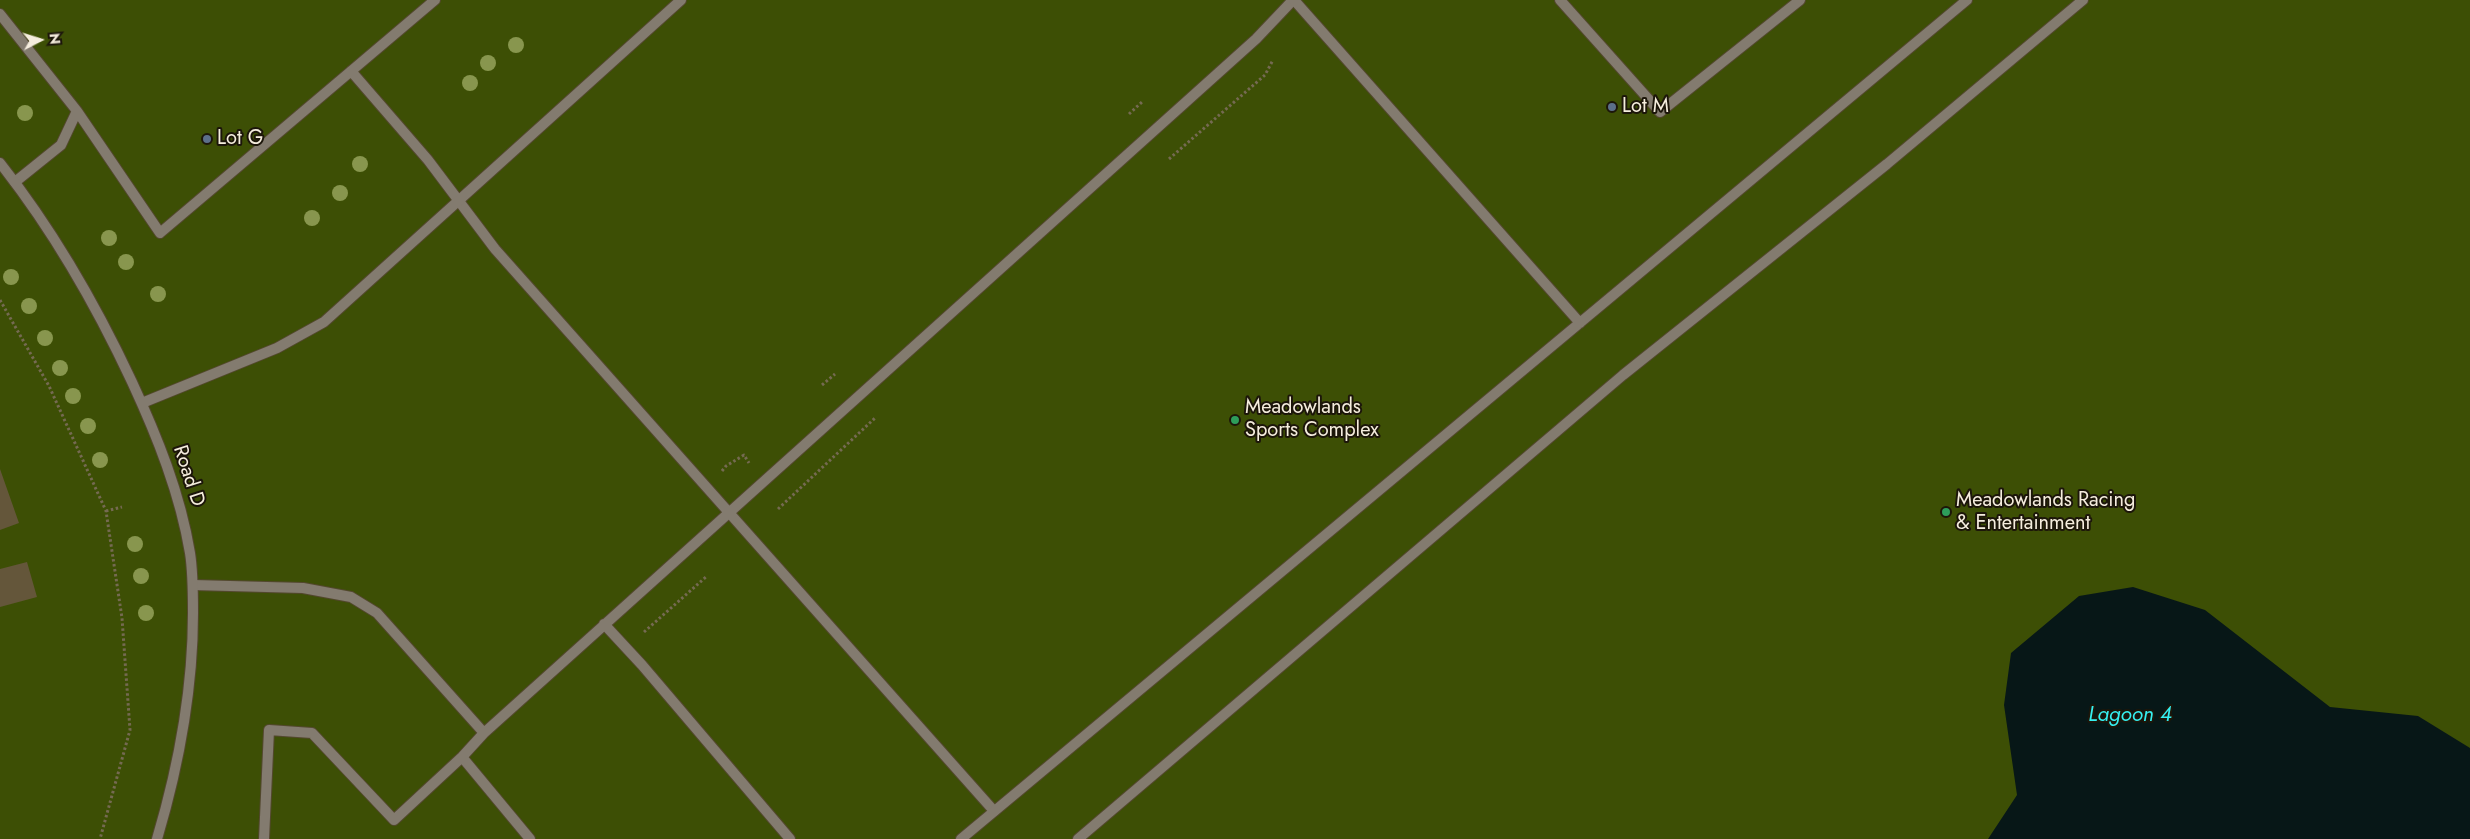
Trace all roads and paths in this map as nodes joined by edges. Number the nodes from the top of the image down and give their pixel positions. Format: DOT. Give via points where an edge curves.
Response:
graph roads {
  1 [pos="435,0"];
  2 [pos="681,0"];
  3 [pos="1293,0"];
  4 [pos="1560,0"];
  5 [pos="1800,0"];
  6 [pos="2083,0"];
  7 [pos="1961,2"];
  8 [pos="0,14"];
  9 [pos="1273,60"];
  10 [pos="350,71"];
  11 [pos="1142,102"];
  12 [pos="77,111"];
  13 [pos="1129,114"];
  14 [pos="1169,159"];
  15 [pos="0,163"];
  16 [pos="15,182"];
  17 [pos="458,200"];
  18 [pos="0,300"];
  19 [pos="1580,322"];
  20 [pos="835,374"];
  21 [pos="822,385"];
  22 [pos="142,403"];
  23 [pos="875,418"];
  24 [pos="749,463"];
  25 [pos="722,472"];
  26 [pos="122,507"];
  27 [pos="778,509"];
  28 [pos="106,512"];
  29 [pos="729,512"];
  30 [pos="707,576"];
  31 [pos="193,585"];
  32 [pos="604,624"];
  33 [pos="626,648"];
  34 [pos="484,733"];
  35 [pos="462,757"];
  36 [pos="994,811"];
  37 [pos="100,839"];
  38 [pos="157,839"];
  39 [pos="264,839"];
  40 [pos="530,839"];
  41 [pos="790,839"];
  42 [pos="961,839"];
  43 [pos="1078,839"];
  1 -- 10 [label="street"];
  2 -- 17 [label="street"];
  3 -- 19 [label="street"];
  3 -- 29 [label="street" via="1248,45"];
  4 -- 5 [label="street" via="1660,112"];
  6 -- 43 [label="street" via="1887,164 1623,375"];
  7 -- 19 [label="street"];
  8 -- 12 [label="street"];
  9 -- 14 [label="path" via="1265,75"];
  10 -- 12 [label="street" via="160,233"];
  10 -- 17 [label="street" via="428,160"];
  11 -- 13 [label="path"];
  12 -- 16 [label="street" via="61,145"];
  15 -- 16 [label="street, Road D"];
  16 -- 22 [label="street, Road D" via="80,280"];
  17 -- 22 [label="street" via="324,322 277,348"];
  17 -- 29 [label="street" via="495,249"];
  18 -- 28 [label="path" via="49,386"];
  19 -- 36 [label="street"];
  20 -- 21 [label="path"];
  22 -- 31 [label="street, Road D" via="184,521"];
  23 -- 27 [label="path"];
  24 -- 25 [label="path" via="744,455"];
  26 -- 28 [label="path"];
  28 -- 37 [label="path" via="122,618 130,730"];
  29 -- 32 [label="street"];
  29 -- 36 [label="street"];
  30 -- 33 [label="path"];
  31 -- 34 [label="street" via="302,588 351,597 376,613"];
  31 -- 38 [label="street, Road D" via="187,712 174,783"];
  32 -- 33 [label="street"];
  32 -- 34 [label="street"];
  33 -- 41 [label="street"];
  34 -- 35 [label="street"];
  35 -- 39 [label="street" via="394,820 312,733 269,730"];
  35 -- 40 [label="street"];
  36 -- 42 [label="street"];
}
